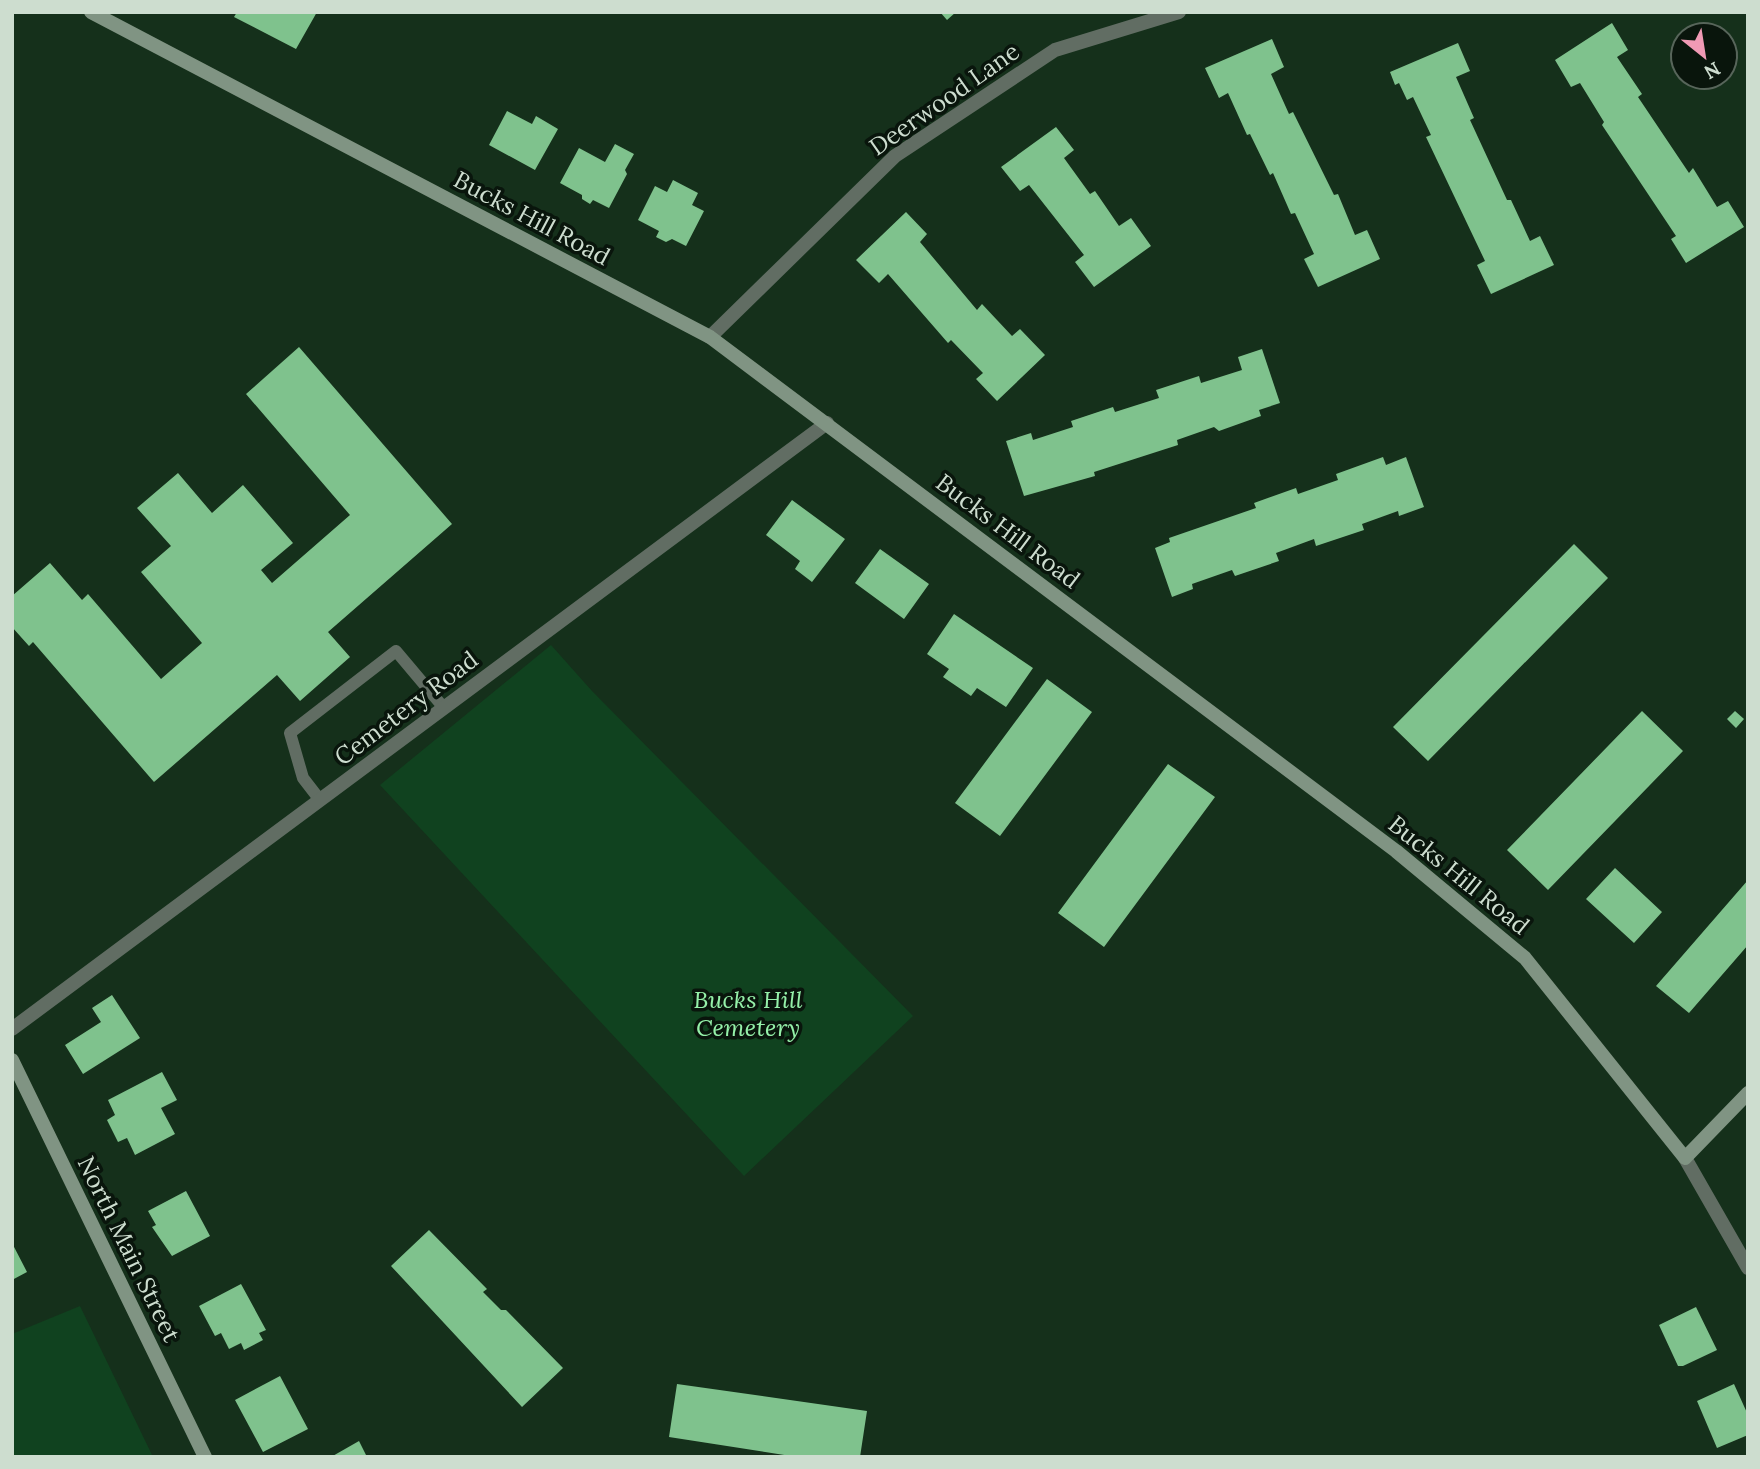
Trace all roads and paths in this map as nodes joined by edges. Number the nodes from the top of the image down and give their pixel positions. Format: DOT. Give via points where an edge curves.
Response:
graph roads {
  1 [pos="91,12"];
  2 [pos="1178,12"];
  3 [pos="710,337"];
  4 [pos="827,423"];
  5 [pos="444,708"];
  6 [pos="320,800"];
  7 [pos="12,1029"];
  8 [pos="12,1060"];
  9 [pos="1748,1093"];
  10 [pos="1685,1158"];
  11 [pos="1748,1268"];
  12 [pos="205,1457"];
  1 -- 3 [label="street, Bucks Hill Road"];
  2 -- 3 [label="street, Deerwood Lane" via="1055,50 895,156"];
  3 -- 4 [label="street, Bucks Hill Road"];
  4 -- 5 [label="street, Cemetery Road"];
  4 -- 10 [label="street, Bucks Hill Road" via="1396,852 1525,958"];
  5 -- 6 [label="street, Cemetery Road"];
  5 -- 6 [label="lane" via="396,651 290,733 303,778"];
  6 -- 7 [label="street, Cemetery Road"];
  8 -- 12 [label="street, North Main Street"];
  9 -- 10 [label="street"];
  10 -- 11 [label="street, Bucks Hill Road"];
}
